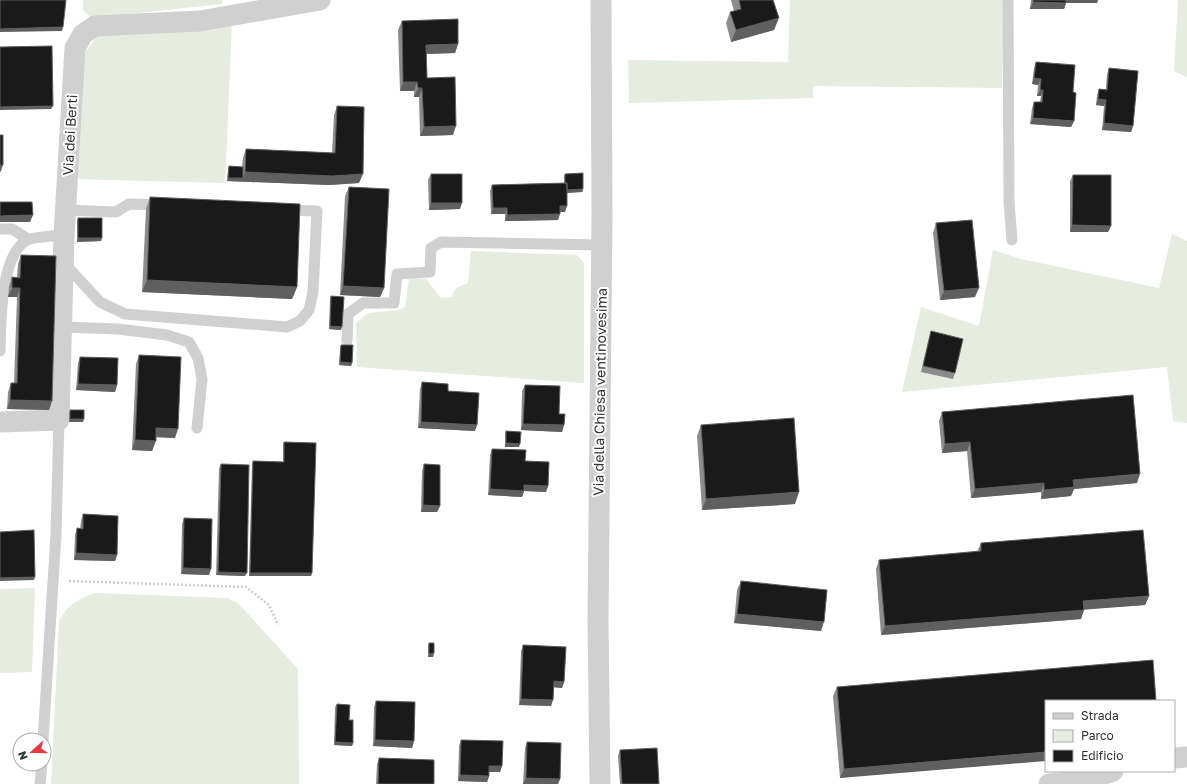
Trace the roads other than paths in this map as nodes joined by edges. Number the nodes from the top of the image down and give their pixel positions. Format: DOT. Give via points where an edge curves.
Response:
graph roads {
  1 [pos="320,0"];
  2 [pos="601,0"];
  3 [pos="1008,0"];
  4 [pos="176,206"];
  5 [pos="65,210"];
  6 [pos="278,210"];
  7 [pos="0,229"];
  8 [pos="64,235"];
  9 [pos="28,239"];
  10 [pos="1012,240"];
  11 [pos="602,245"];
  12 [pos="63,263"];
  13 [pos="3,273"];
  14 [pos="62,327"];
  15 [pos="347,341"];
  16 [pos="0,351"];
  17 [pos="59,420"];
  18 [pos="0,422"];
  19 [pos="197,428"];
  20 [pos="43,732"];
  21 [pos="1187,757"];
  22 [pos="1175,758"];
  23 [pos="41,772"];
  24 [pos="1110,772"];
  25 [pos="40,784"];
  26 [pos="600,784"];
  27 [pos="1050,784"];
  1 -- 5 [label="street, Via dei Berti" via="200,21 95,26 83,34 75,48"];
  2 -- 11 [label="street, Via della Chiesa ventinovesima"];
  3 -- 10 [label="lane" via="1009,201"];
  4 -- 5 [label="lane" via="129,204 116,212"];
  5 -- 8 [label="street, Via dei Berti"];
  6 -- 12 [label="lane" via="317,211 309,310 300,321 287,327 125,314 100,302"];
  7 -- 9 [label="lane" via="12,229"];
  8 -- 9 [label="lane"];
  8 -- 12 [label="street, Via dei Berti"];
  9 -- 13 [label="lane" via="17,247"];
  11 -- 15 [label="lane" via="441,242 431,248 430,272 397,274 394,303 363,303 348,314"];
  11 -- 26 [label="street, Via della Chiesa ventinovesima" via="598,620"];
  12 -- 14 [label="street, Via dei Berti"];
  13 -- 16 [label="lane"];
  14 -- 17 [label="street, Via dei Berti"];
  14 -- 19 [label="lane" via="118,329 168,335 188,342 198,358 202,379"];
  17 -- 18 [label="street"];
  17 -- 20 [label="lane" via="56,535"];
  21 -- 22 [label="street"];
  23 -- 25 [label="lane"];
  24 -- 27 [label="street" via="1088,780"];
}
